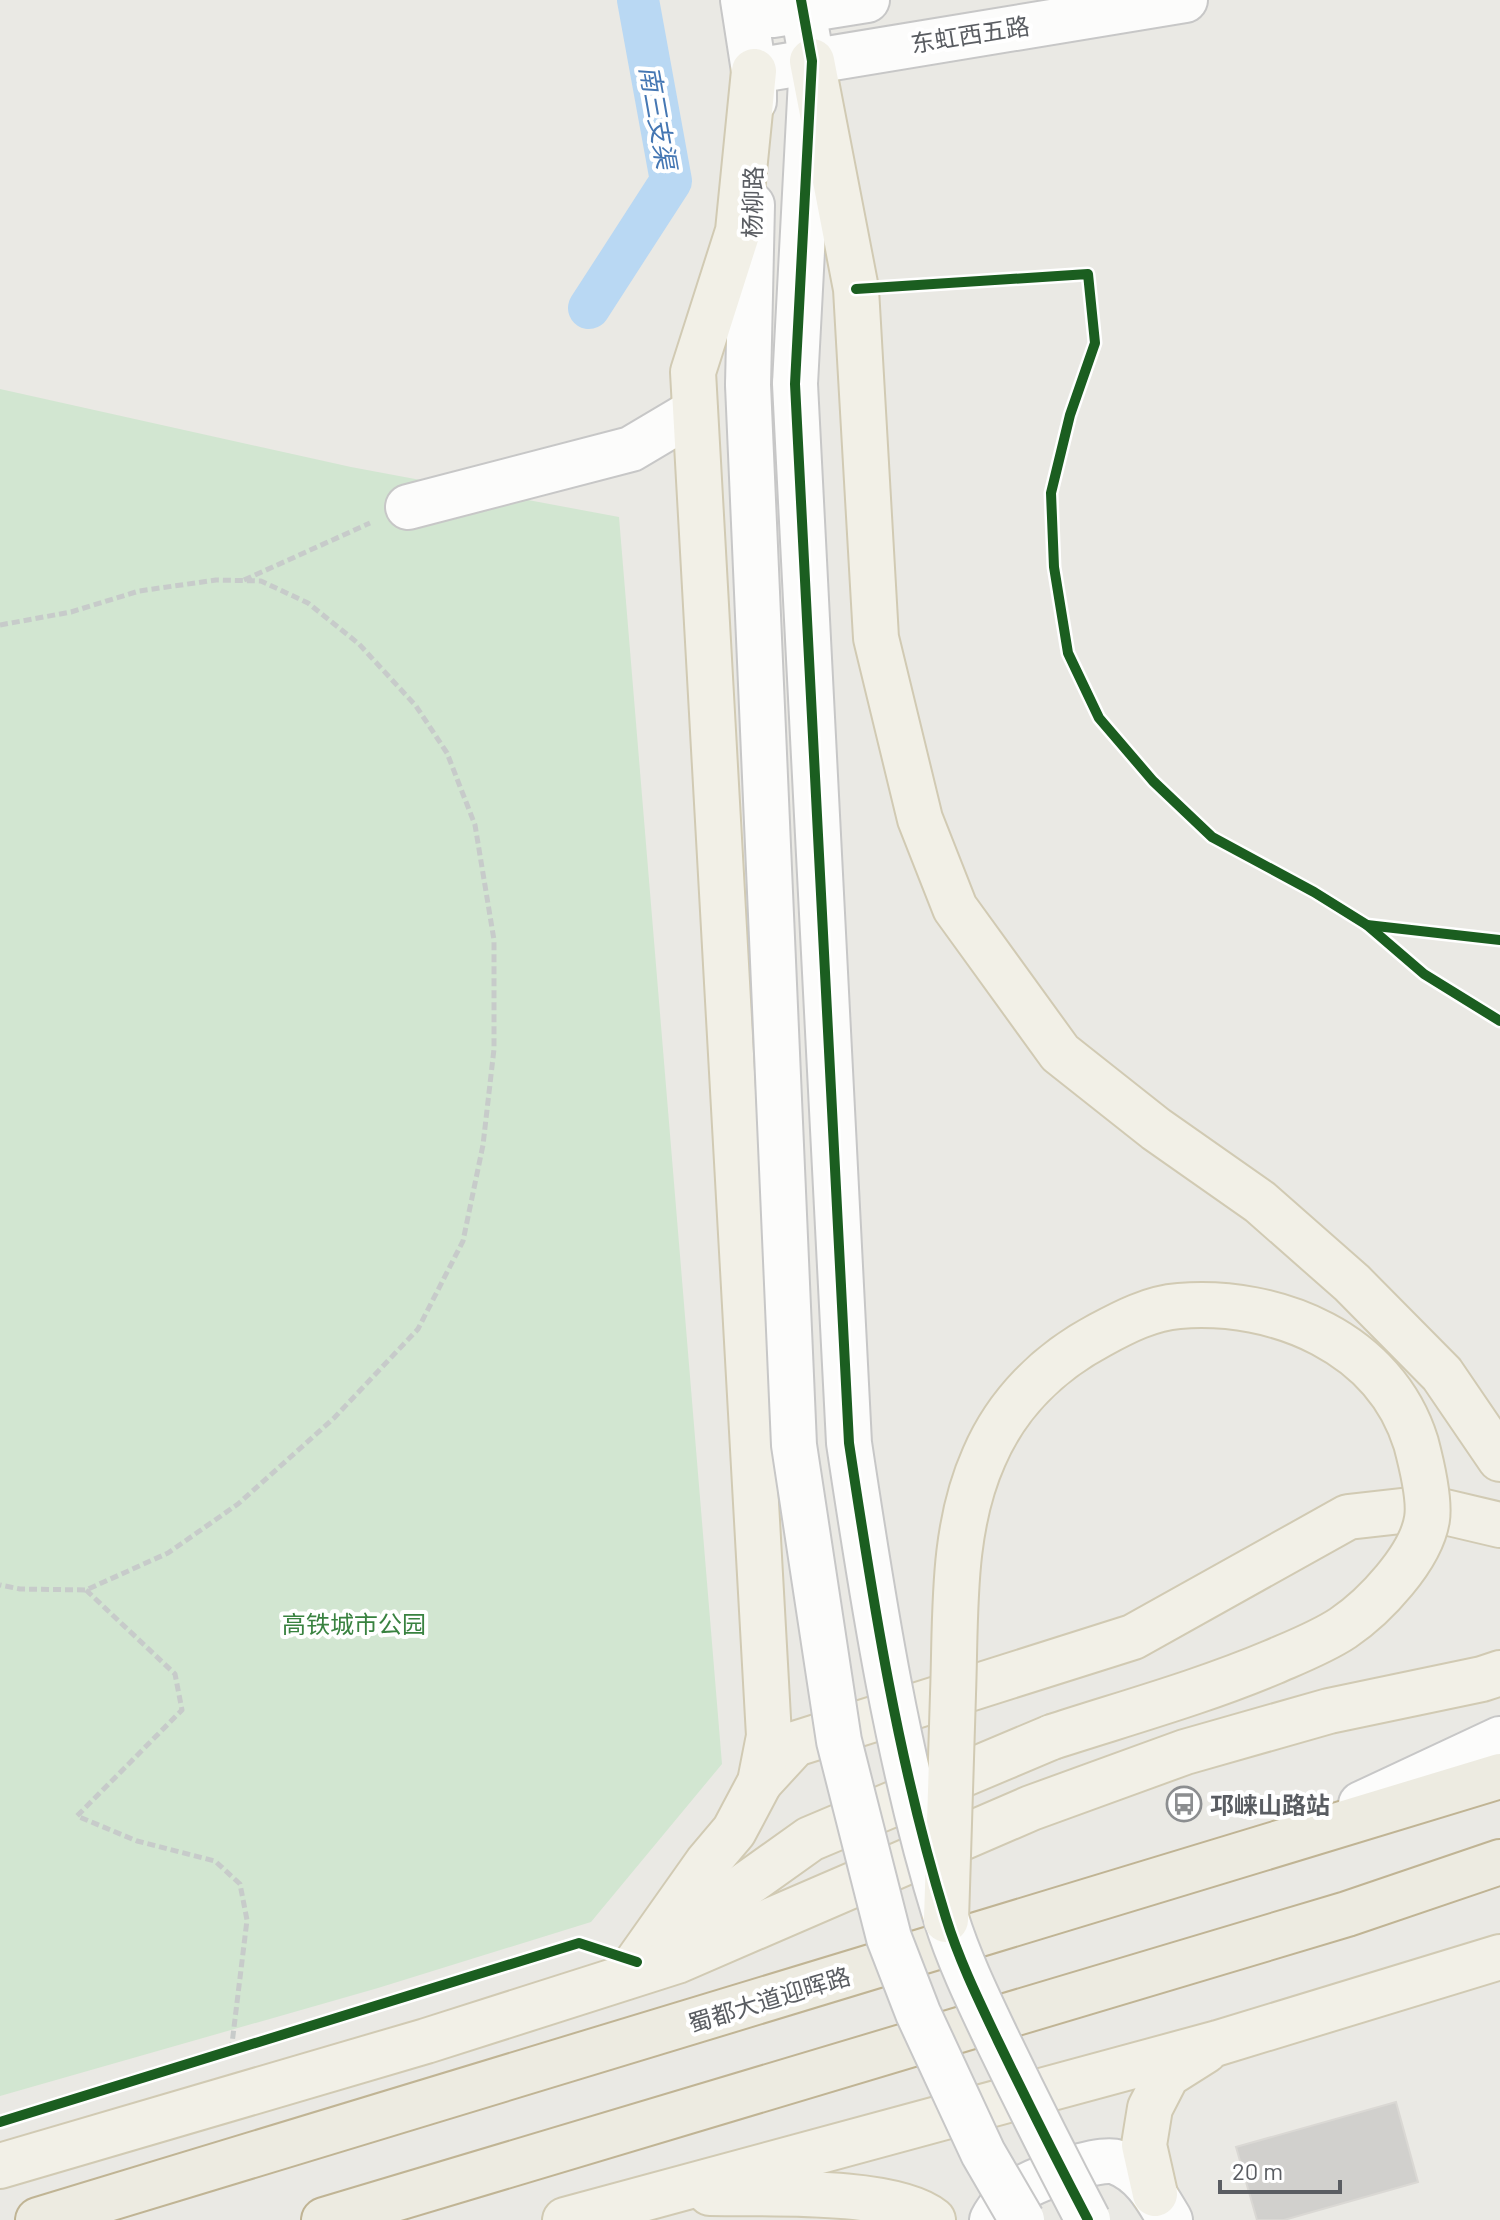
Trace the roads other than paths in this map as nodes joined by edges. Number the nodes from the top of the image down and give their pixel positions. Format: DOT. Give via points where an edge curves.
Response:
graph roads {
  1 [pos="867,0"];
  2 [pos="1185,0"];
  3 [pos="802,5"];
  4 [pos="745,9"];
  5 [pos="812,61"];
  6 [pos="754,71"];
  7 [pos="695,411"];
  8 [pos="408,507"];
  9 [pos="1500,1459"];
  10 [pos="1500,1525"];
  11 [pos="1500,1673"];
  12 [pos="1500,1739"];
  13 [pos="1500,1776"];
  14 [pos="760,1782"];
  15 [pos="1267,1848"];
  16 [pos="1500,1862"];
  17 [pos="1500,1880"];
  18 [pos="1347,1914"];
  19 [pos="946,1920"];
  20 [pos="1500,1957"];
  21 [pos="637,1962"];
  22 [pos="426,2041"];
  23 [pos="1218,2043"];
  24 [pos="0,2166"];
  25 [pos="663,2191"];
  26 [pos="1162,2207"];
  27 [pos="38,2220"];
  28 [pos="324,2220"];
  29 [pos="565,2220"];
  30 [pos="933,2220"];
  31 [pos="992,2220"];
  32 [pos="1022,2220"];
  33 [pos="1088,2220"];
  1 -- 3 [label="street"];
  2 -- 5 [label="street, 东虹西五路"];
  3 -- 4 [label="street"];
  3 -- 5 [label="street"];
  4 -- 6 [label="street, 杨柳路"];
  5 -- 6 [label="street, 东虹西五路"];
  5 -- 9 [label="main road" via="856,289 876,638 920,819 955,908 1060,1053 1260,1202 1352,1283 1442,1374"];
  5 -- 19 [label="street, bridge" via="795,384 849,1443 898,1732"];
  6 -- 7 [label="main road" via="738,231 693,372"];
  6 -- 32 [label="street, 杨柳路, bridge" via="748,385 794,1445 839,1741 889,1938 976,2139"];
  7 -- 8 [label="street" via="631,449"];
  7 -- 14 [label="main road" via="769,1736"];
  10 -- 14 [label="main road" via="1428,1508 1348,1517 1133,1637 795,1744"];
  11 -- 22 [label="main road" via="1329,1711 1185,1752 1031,1808 677,1961"];
  12 -- 15 [label="street"];
  13 -- 15 [label="highway, 蜀都大道迎晖路"];
  14 -- 21 [label="main road" via="734,1831"];
  15 -- 27 [label="highway, 蜀都大道迎晖路"];
  16 -- 18 [label="highway"];
  17 -- 18 [label="street"];
  18 -- 28 [label="highway"];
  19 -- 21 [label="main road, bridge" via="955,1591 965,1516 984,1457 1009,1412 1040,1376 1077,1347 1129,1319 1177,1306 1270,1312 1308,1325 1350,1350 1384,1384 1410,1423 1422,1465 1427,1520 1410,1562 1375,1601 1342,1629 1295,1653 1052,1737 810,1839"];
  19 -- 33 [label="street, bridge" via="974,1992"];
  20 -- 23 [label="main road"];
  21 -- 22 [label="main road"];
  22 -- 24 [label="main road"];
  23 -- 25 [label="main road"];
  23 -- 26 [label="main road" via="1167,2075 1150,2108 1144,2145"];
  25 -- 29 [label="main road"];
  25 -- 30 [label="main road" via="861,2197 898,2204"];
  26 -- 31 [label="street" via="1135,2171 1112,2160 1064,2170 1020,2189"];
}
